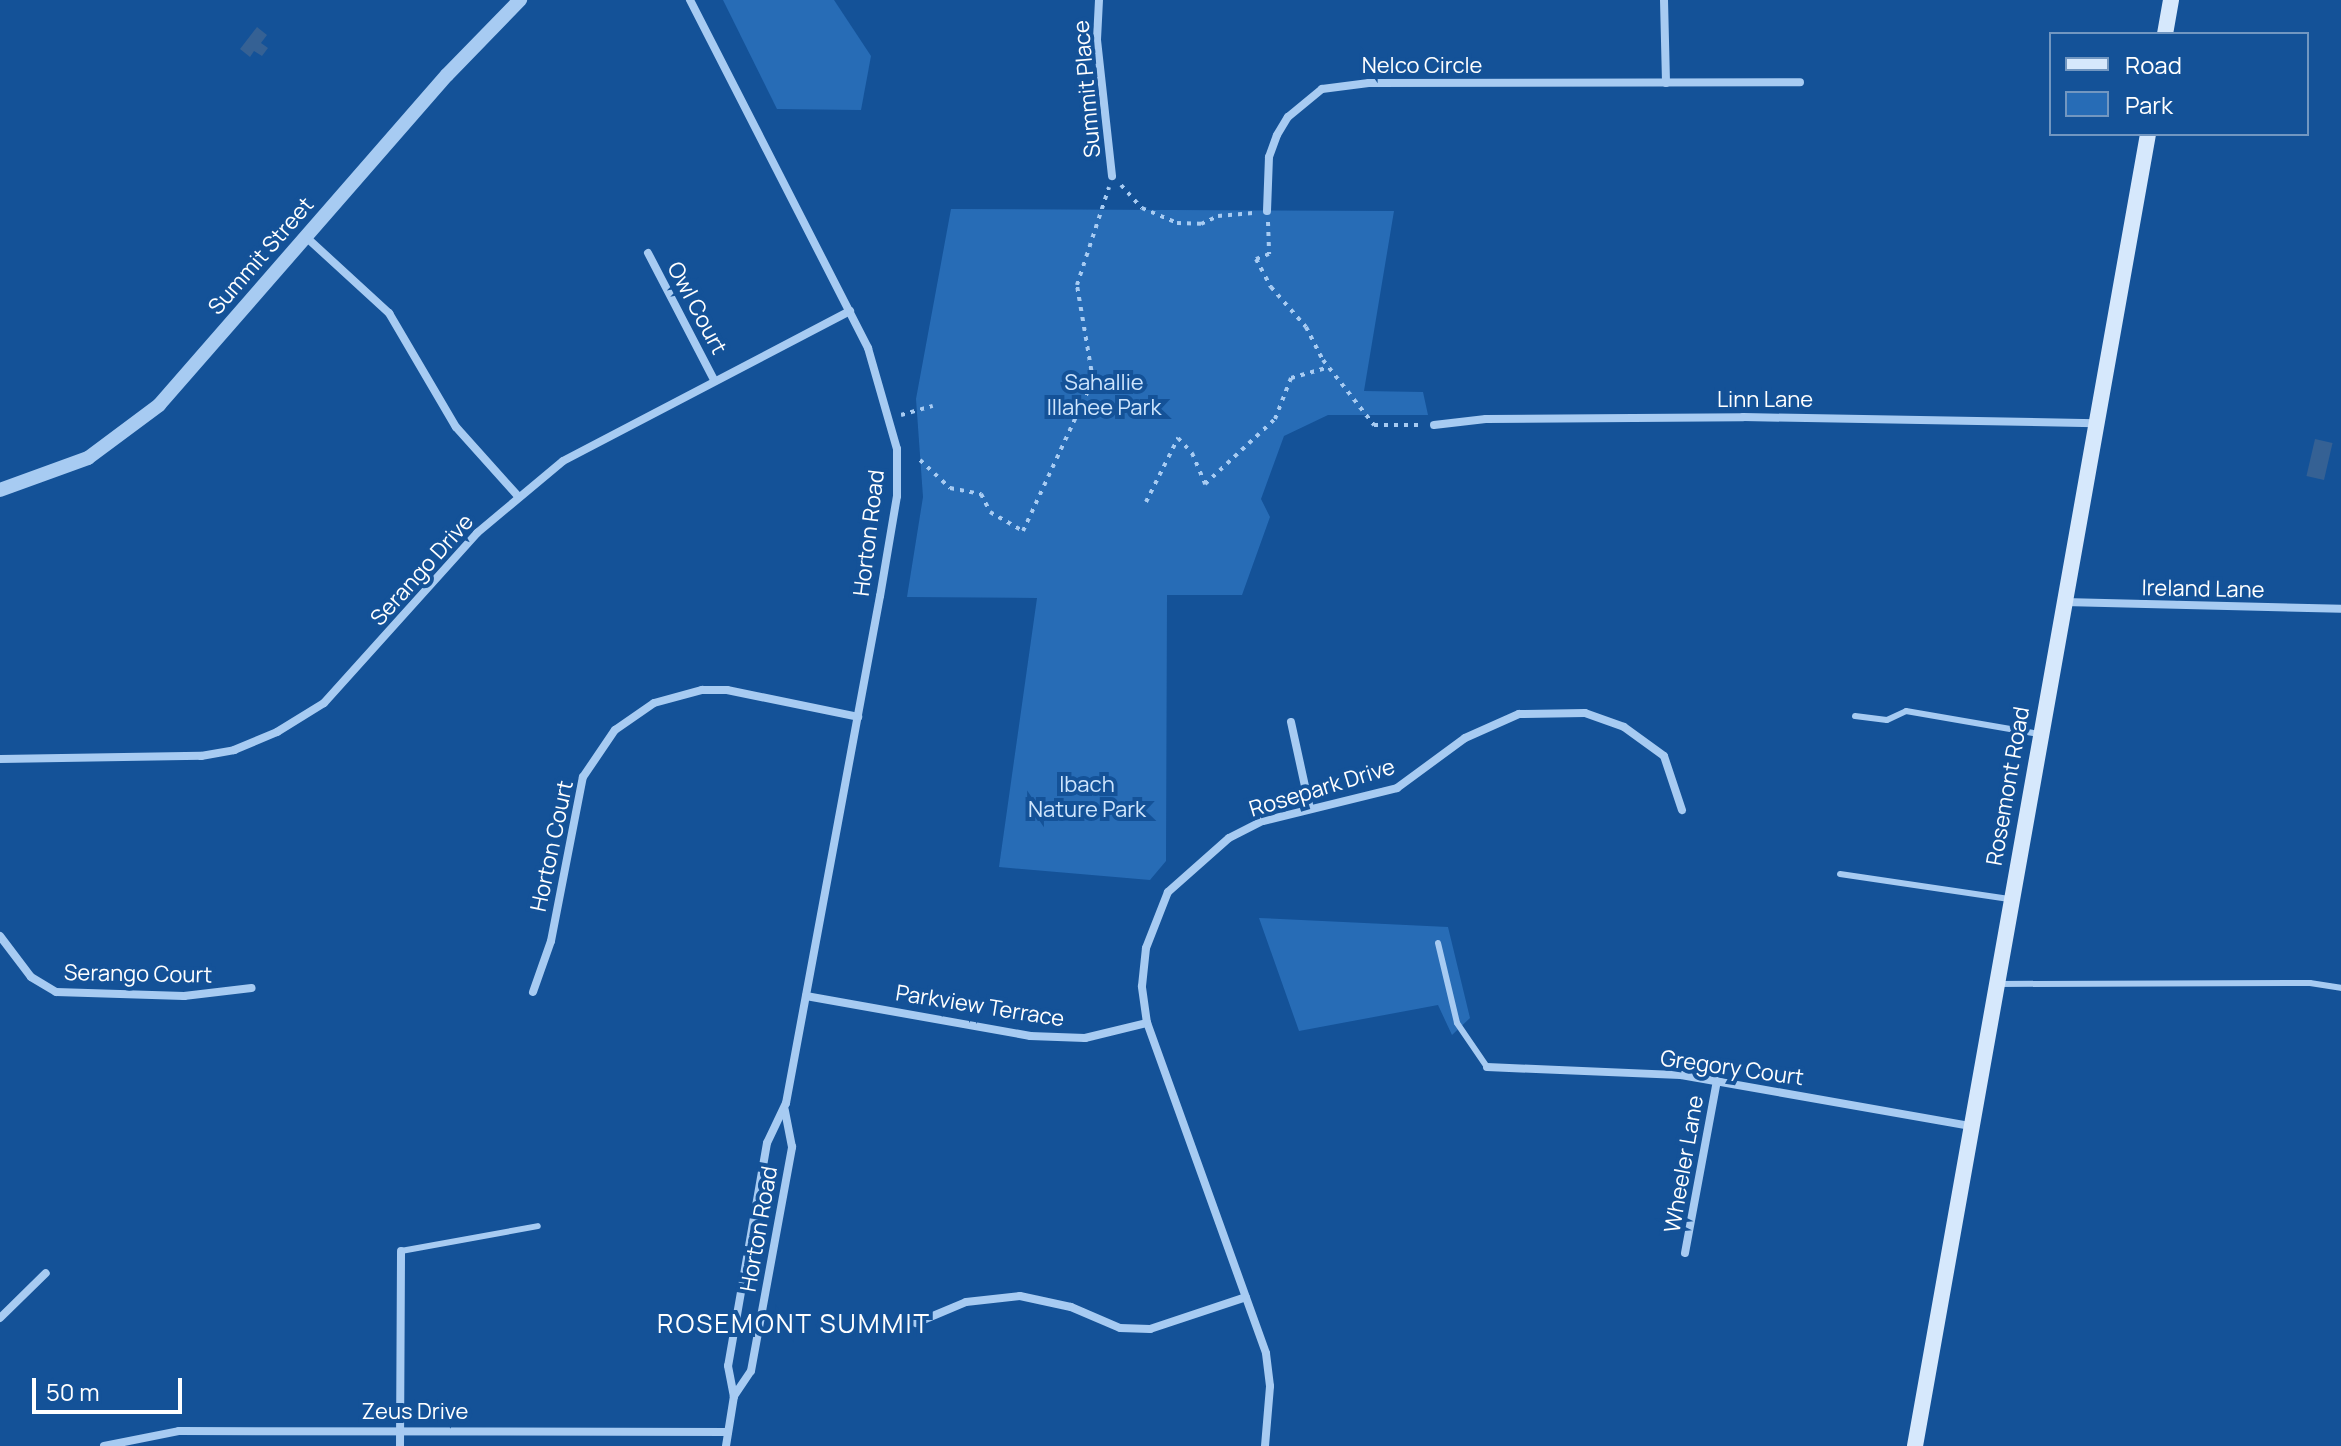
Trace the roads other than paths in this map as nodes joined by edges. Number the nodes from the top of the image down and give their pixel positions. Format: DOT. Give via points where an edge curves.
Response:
graph roads {
  1 [pos="520,0"];
  2 [pos="690,0"];
  3 [pos="1099,0"];
  4 [pos="1664,0"];
  5 [pos="2171,0"];
  6 [pos="2165,32"];
  7 [pos="1800,82"];
  8 [pos="1666,83"];
  9 [pos="2148,136"];
  10 [pos="1112,176"];
  11 [pos="1267,211"];
  12 [pos="306,237"];
  13 [pos="648,253"];
  14 [pos="850,311"];
  15 [pos="714,380"];
  16 [pos="2096,423"];
  17 [pos="1434,425"];
  18 [pos="0,490"];
  19 [pos="517,495"];
  20 [pos="2064,602"];
  21 [pos="2341,609"];
  22 [pos="1855,716"];
  23 [pos="858,717"];
  24 [pos="1291,722"];
  25 [pos="2039,734"];
  26 [pos="0,759"];
  27 [pos="1310,809"];
  28 [pos="1682,810"];
  29 [pos="1840,874"];
  30 [pos="2009,899"];
  31 [pos="0,936"];
  32 [pos="1438,943"];
  33 [pos="1994,984"];
  34 [pos="252,988"];
  35 [pos="2341,988"];
  36 [pos="533,992"];
  37 [pos="806,996"];
  38 [pos="1147,1023"];
  39 [pos="1487,1067"];
  40 [pos="1717,1081"];
  41 [pos="785,1110"];
  42 [pos="1970,1126"];
  43 [pos="538,1226"];
  44 [pos="401,1251"];
  45 [pos="1685,1253"];
  46 [pos="46,1273"];
  47 [pos="1246,1297"];
  48 [pos="0,1318"];
  49 [pos="916,1323"];
  50 [pos="734,1396"];
  51 [pos="400,1430"];
  52 [pos="728,1432"];
  53 [pos="104,1446"];
  54 [pos="400,1446"];
  55 [pos="726,1446"];
  56 [pos="1265,1446"];
  57 [pos="1915,1446"];
  1 -- 12 [label="street, Summit Street" via="449,72"];
  2 -- 14 [label="street, Horton Road"];
  3 -- 10 [label="street, Summit Place" via="1097,40"];
  4 -- 8 [label="street"];
  5 -- 6 [label="main road"];
  7 -- 8 [label="street, Nelco Circle"];
  8 -- 11 [label="street, Nelco Circle" via="1369,83 1322,89 1288,117 1277,135 1269,157"];
  9 -- 16 [label="main road, Rosemont Road"];
  12 -- 18 [label="street, Summit Street" via="138,424 65,469"];
  12 -- 19 [label="street" via="389,313 448,415"];
  13 -- 15 [label="street, Owl Court"];
  14 -- 15 [label="street, Serango Drive"];
  14 -- 23 [label="street, Horton Road" via="880,378 897,449 897,496"];
  15 -- 19 [label="street, Serango Drive" via="600,439"];
  16 -- 17 [label="street, Linn Lane" via="1743,417 1486,419"];
  16 -- 20 [label="main road, Rosemont Road"];
  19 -- 26 [label="street, Serango Drive" via="324,703 277,732 234,750 185,757"];
  20 -- 21 [label="street, Ireland Lane"];
  20 -- 25 [label="main road, Rosemont Road"];
  22 -- 25 [label="lane" via="1887,720 1906,711"];
  23 -- 36 [label="street, Horton Court" via="727,690 702,690 654,703 615,730 583,777 551,941"];
  23 -- 37 [label="street, Horton Road"];
  24 -- 27 [label="street"];
  25 -- 30 [label="main road, Rosemont Road"];
  27 -- 28 [label="street, Rosepark Drive" via="1397,788 1491,723 1546,711 1585,713 1655,746 1674,776"];
  27 -- 38 [label="street, Rosepark Drive" via="1263,821 1229,838 1168,892 1146,948 1142,986"];
  29 -- 30 [label="lane"];
  30 -- 33 [label="main road, Rosemont Road"];
  31 -- 34 [label="street, Serango Court" via="31,977 56,992 184,996"];
  32 -- 39 [label="lane" via="1457,1023"];
  33 -- 35 [label="lane" via="2310,983"];
  33 -- 42 [label="main road, Rosemont Road"];
  37 -- 38 [label="street, Parkview Terrace" via="1030,1036 1085,1038"];
  37 -- 41 [label="street, Horton Road"];
  38 -- 47 [label="street, Rosepark Drive"];
  39 -- 40 [label="street, Gregory Court"];
  40 -- 42 [label="street, Gregory Court"];
  40 -- 45 [label="street, Wheeler Lane"];
  41 -- 50 [label="street, Horton Road" via="767,1143 762,1170 728,1366"];
  41 -- 50 [label="street, Horton Road" via="790,1161 751,1371"];
  42 -- 57 [label="main road, Rosemont Road"];
  43 -- 44 [label="lane"];
  44 -- 51 [label="street"];
  46 -- 48 [label="street"];
  47 -- 49 [label="street" via="1150,1329 1120,1328 1071,1307 1020,1296 966,1302"];
  47 -- 56 [label="street, Rosepark Drive" via="1268,1375"];
  50 -- 52 [label="street, Horton Road"];
  51 -- 52 [label="street, Zeus Drive"];
  51 -- 53 [label="street, Zeus Drive" via="179,1431"];
  51 -- 54 [label="street"];
  52 -- 55 [label="street, Horton Road"];
}
